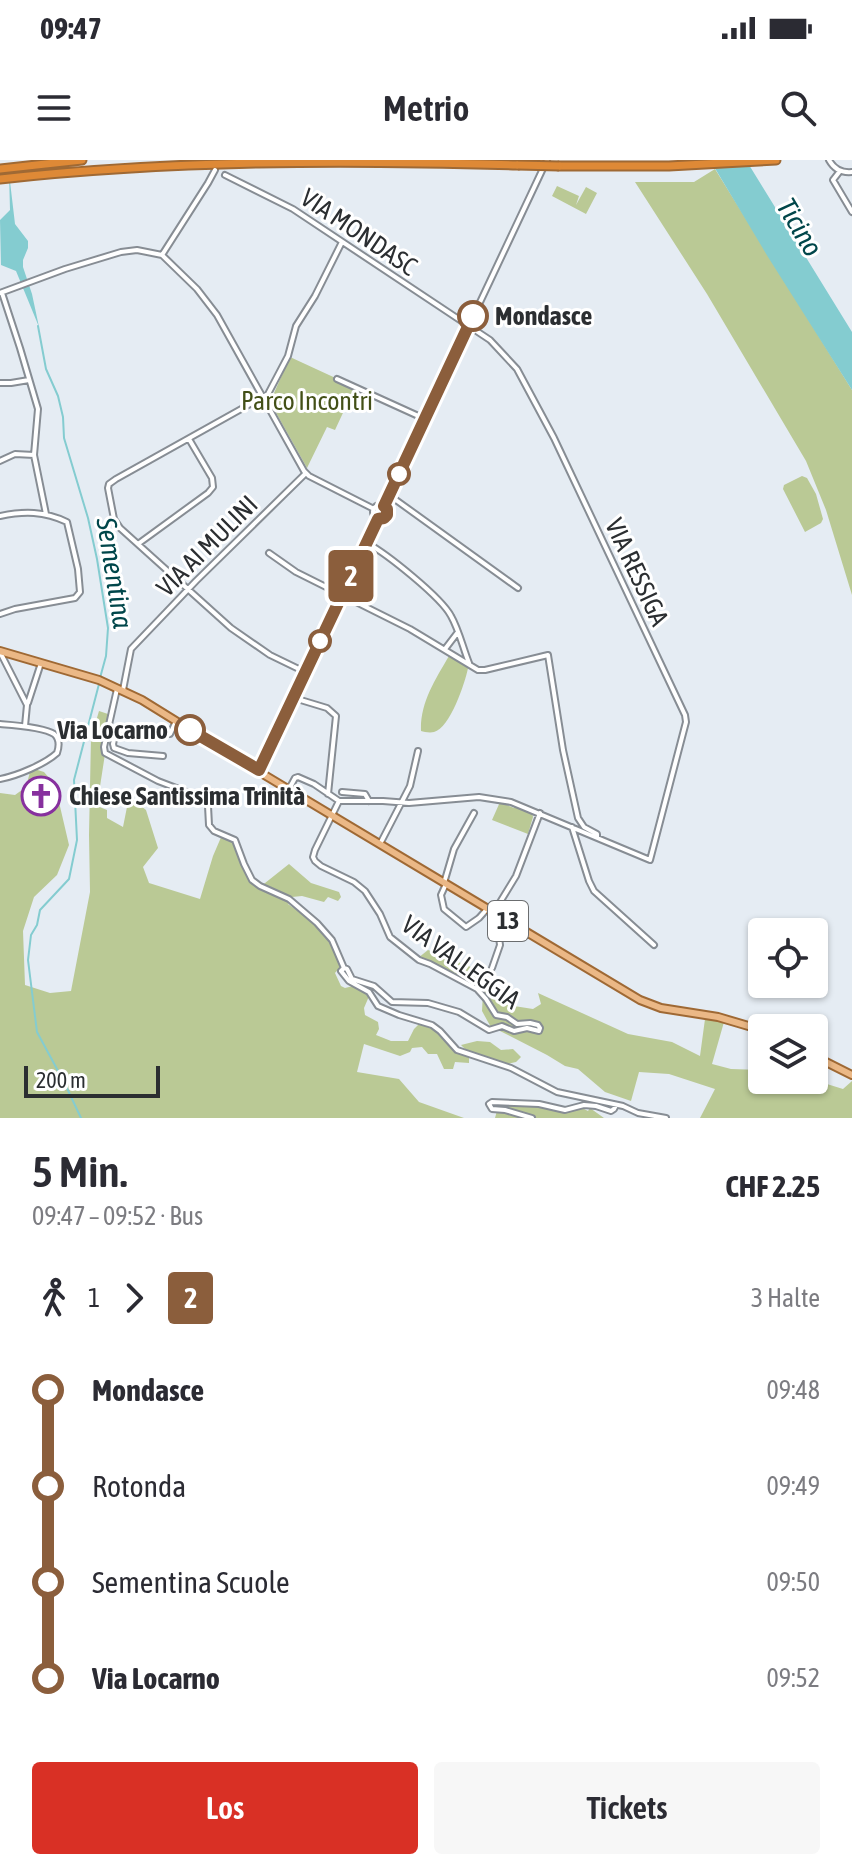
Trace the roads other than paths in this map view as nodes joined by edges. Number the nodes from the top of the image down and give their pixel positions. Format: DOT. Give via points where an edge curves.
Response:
graph roads {
  1 [pos="82,160"];
  2 [pos="547,160"];
  3 [pos="776,160"];
  4 [pos="829,160"];
  5 [pos="1,169"];
  6 [pos="215,170"];
  7 [pos="840,171"];
  8 [pos="852,172"];
  9 [pos="225,175"];
  10 [pos="1,179"];
  11 [pos="852,212"];
  12 [pos="342,242"];
  13 [pos="162,255"];
  14 [pos="1,293"];
  15 [pos="468,326"];
  16 [pos="337,379"];
  17 [pos="30,380"];
  18 [pos="0,383"];
  19 [pos="263,398"];
  20 [pos="425,419"];
  21 [pos="189,439"];
  22 [pos="34,455"];
  23 [pos="0,461"];
  24 [pos="306,473"];
  25 [pos="389,495"];
  26 [pos="384,506"];
  27 [pos="374,509"];
  28 [pos="46,514"];
  29 [pos="0,516"];
  30 [pos="378,519"];
  31 [pos="367,543"];
  32 [pos="138,544"];
  33 [pos="269,553"];
  34 [pos="518,588"];
  35 [pos="188,590"];
  36 [pos="342,596"];
  37 [pos="0,614"];
  38 [pos="458,632"];
  39 [pos="445,649"];
  40 [pos="0,652"];
  41 [pos="41,663"];
  42 [pos="470,665"];
  43 [pos="305,672"];
  44 [pos="117,687"];
  45 [pos="294,698"];
  46 [pos="27,705"];
  47 [pos="176,721"];
  48 [pos="0,724"];
  49 [pos="25,726"];
  50 [pos="107,731"];
  51 [pos="116,731"];
  52 [pos="418,751"];
  53 [pos="163,756"];
  54 [pos="265,759"];
  55 [pos="249,765"];
  56 [pos="259,770"];
  57 [pos="0,779"];
  58 [pos="289,789"];
  59 [pos="342,792"];
  60 [pos="328,794"];
  61 [pos="339,801"];
  62 [pos="369,801"];
  63 [pos="402,803"];
  64 [pos="474,813"];
  65 [pos="540,813"];
  66 [pos="332,816"];
  67 [pos="572,827"];
  68 [pos="597,837"];
  69 [pos="379,844"];
  70 [pos="445,884"];
  71 [pos="492,912"];
  72 [pos="654,945"];
  73 [pos="344,968"];
  74 [pos="492,968"];
  75 [pos="748,1026"];
  76 [pos="828,1063"];
  77 [pos="852,1075"];
  78 [pos="616,1104"];
  79 [pos="532,1118"];
  80 [pos="666,1118"];
  1 -- 5 [label="highway"];
  2 -- 15 [label="street"];
  3 -- 10 [label="highway, bridge" via="620,166 229,161"];
  4 -- 7 [label="street"];
  6 -- 13 [label="street"];
  7 -- 8 [label="street"];
  7 -- 11 [label="street" via="833,180"];
  9 -- 12 [label="street, VIA MONDASC" via="293,209"];
  12 -- 15 [label="street, VIA MONDASC"];
  12 -- 19 [label="street"];
  13 -- 14 [label="street" via="128,251"];
  13 -- 19 [label="street" via="208,302"];
  14 -- 17 [label="street"];
  15 -- 20 [label="street"];
  15 -- 68 [label="street, VIA RESSIGA" via="494,343 519,372 685,715 650,860"];
  16 -- 20 [label="street"];
  17 -- 18 [label="street"];
  17 -- 22 [label="street" via="39,414"];
  19 -- 21 [label="street"];
  19 -- 24 [label="street"];
  20 -- 25 [label="street"];
  21 -- 32 [label="street" via="213,487"];
  21 -- 32 [label="street" via="108,485 115,521"];
  22 -- 23 [label="street" via="15,454"];
  22 -- 28 [label="street"];
  24 -- 27 [label="street"];
  24 -- 35 [label="street, VIA AI MULINI"];
  25 -- 26 [label="street"];
  25 -- 34 [label="street"];
  26 -- 27 [label="street"];
  26 -- 30 [label="street" via="387,515"];
  27 -- 30 [label="street"];
  28 -- 29 [label="street"];
  28 -- 37 [label="street" via="67,523 79,596"];
  30 -- 31 [label="street"];
  31 -- 36 [label="street"];
  31 -- 38 [label="street" via="422,585 449,612"];
  32 -- 35 [label="street"];
  33 -- 36 [label="street"];
  35 -- 43 [label="street" via="241,636"];
  35 -- 44 [label="street, VIA AI MULINI" via="131,649"];
  36 -- 39 [label="street"];
  36 -- 43 [label="street"];
  38 -- 39 [label="street"];
  38 -- 42 [label="street"];
  39 -- 42 [label="street"];
  40 -- 41 [label="main road, 13"];
  40 -- 46 [label="street"];
  41 -- 44 [label="main road, 13"];
  41 -- 46 [label="street"];
  42 -- 68 [label="street" via="482,670 548,655 578,818"];
  43 -- 45 [label="street"];
  44 -- 47 [label="main road, 13"];
  44 -- 50 [label="street, VIA AI MULINI"];
  45 -- 54 [label="street"];
  45 -- 60 [label="street" via="336,716"];
  46 -- 49 [label="street"];
  47 -- 51 [label="street" via="170,734"];
  47 -- 55 [label="main road, 13"];
  48 -- 49 [label="street"];
  49 -- 57 [label="street" via="53,734 58,751 16,776"];
  50 -- 51 [label="street"];
  50 -- 73 [label="street" via="104,748 109,756 207,801 209,825 235,840 252,880 289,899 317,923 332,940"];
  51 -- 53 [label="street" via="114,748"];
  52 -- 63 [label="street"];
  54 -- 55 [label="main road"];
  54 -- 56 [label="street"];
  55 -- 56 [label="main road, 13"];
  56 -- 58 [label="main road, 13"];
  58 -- 60 [label="street" via="297,776"];
  58 -- 66 [label="main road, 13"];
  59 -- 62 [label="street" via="365,794"];
  60 -- 61 [label="street"];
  61 -- 62 [label="street"];
  61 -- 66 [label="street"];
  62 -- 63 [label="street"];
  63 -- 65 [label="street" via="487,797"];
  63 -- 69 [label="street"];
  64 -- 70 [label="street" via="454,849"];
  65 -- 67 [label="street"];
  65 -- 71 [label="street" via="516,876"];
  66 -- 69 [label="main road, 13"];
  66 -- 73 [label="street, VIA VALLEGGIA" via="315,861 365,891 389,936 419,960 477,989 496,1015 540,1029 489,1030 459,1012 428,1003 395,1003 374,986 352,979"];
  67 -- 68 [label="street"];
  67 -- 72 [label="street" via="594,891"];
  69 -- 70 [label="main road, 13"];
  70 -- 71 [label="main road, 13"];
  70 -- 71 [label="street" via="444,909 466,927"];
  71 -- 74 [label="street" via="500,945"];
  71 -- 75 [label="main road, 13" via="645,1002"];
  73 -- 78 [label="street" via="344,977 369,992 381,1008 436,1027 457,1050 511,1068 554,1091"];
  76 -- 77 [label="main road"];
  78 -- 79 [label="street" via="611,1111 587,1105 565,1110 535,1103 489,1104"];
  78 -- 80 [label="street"];
}
